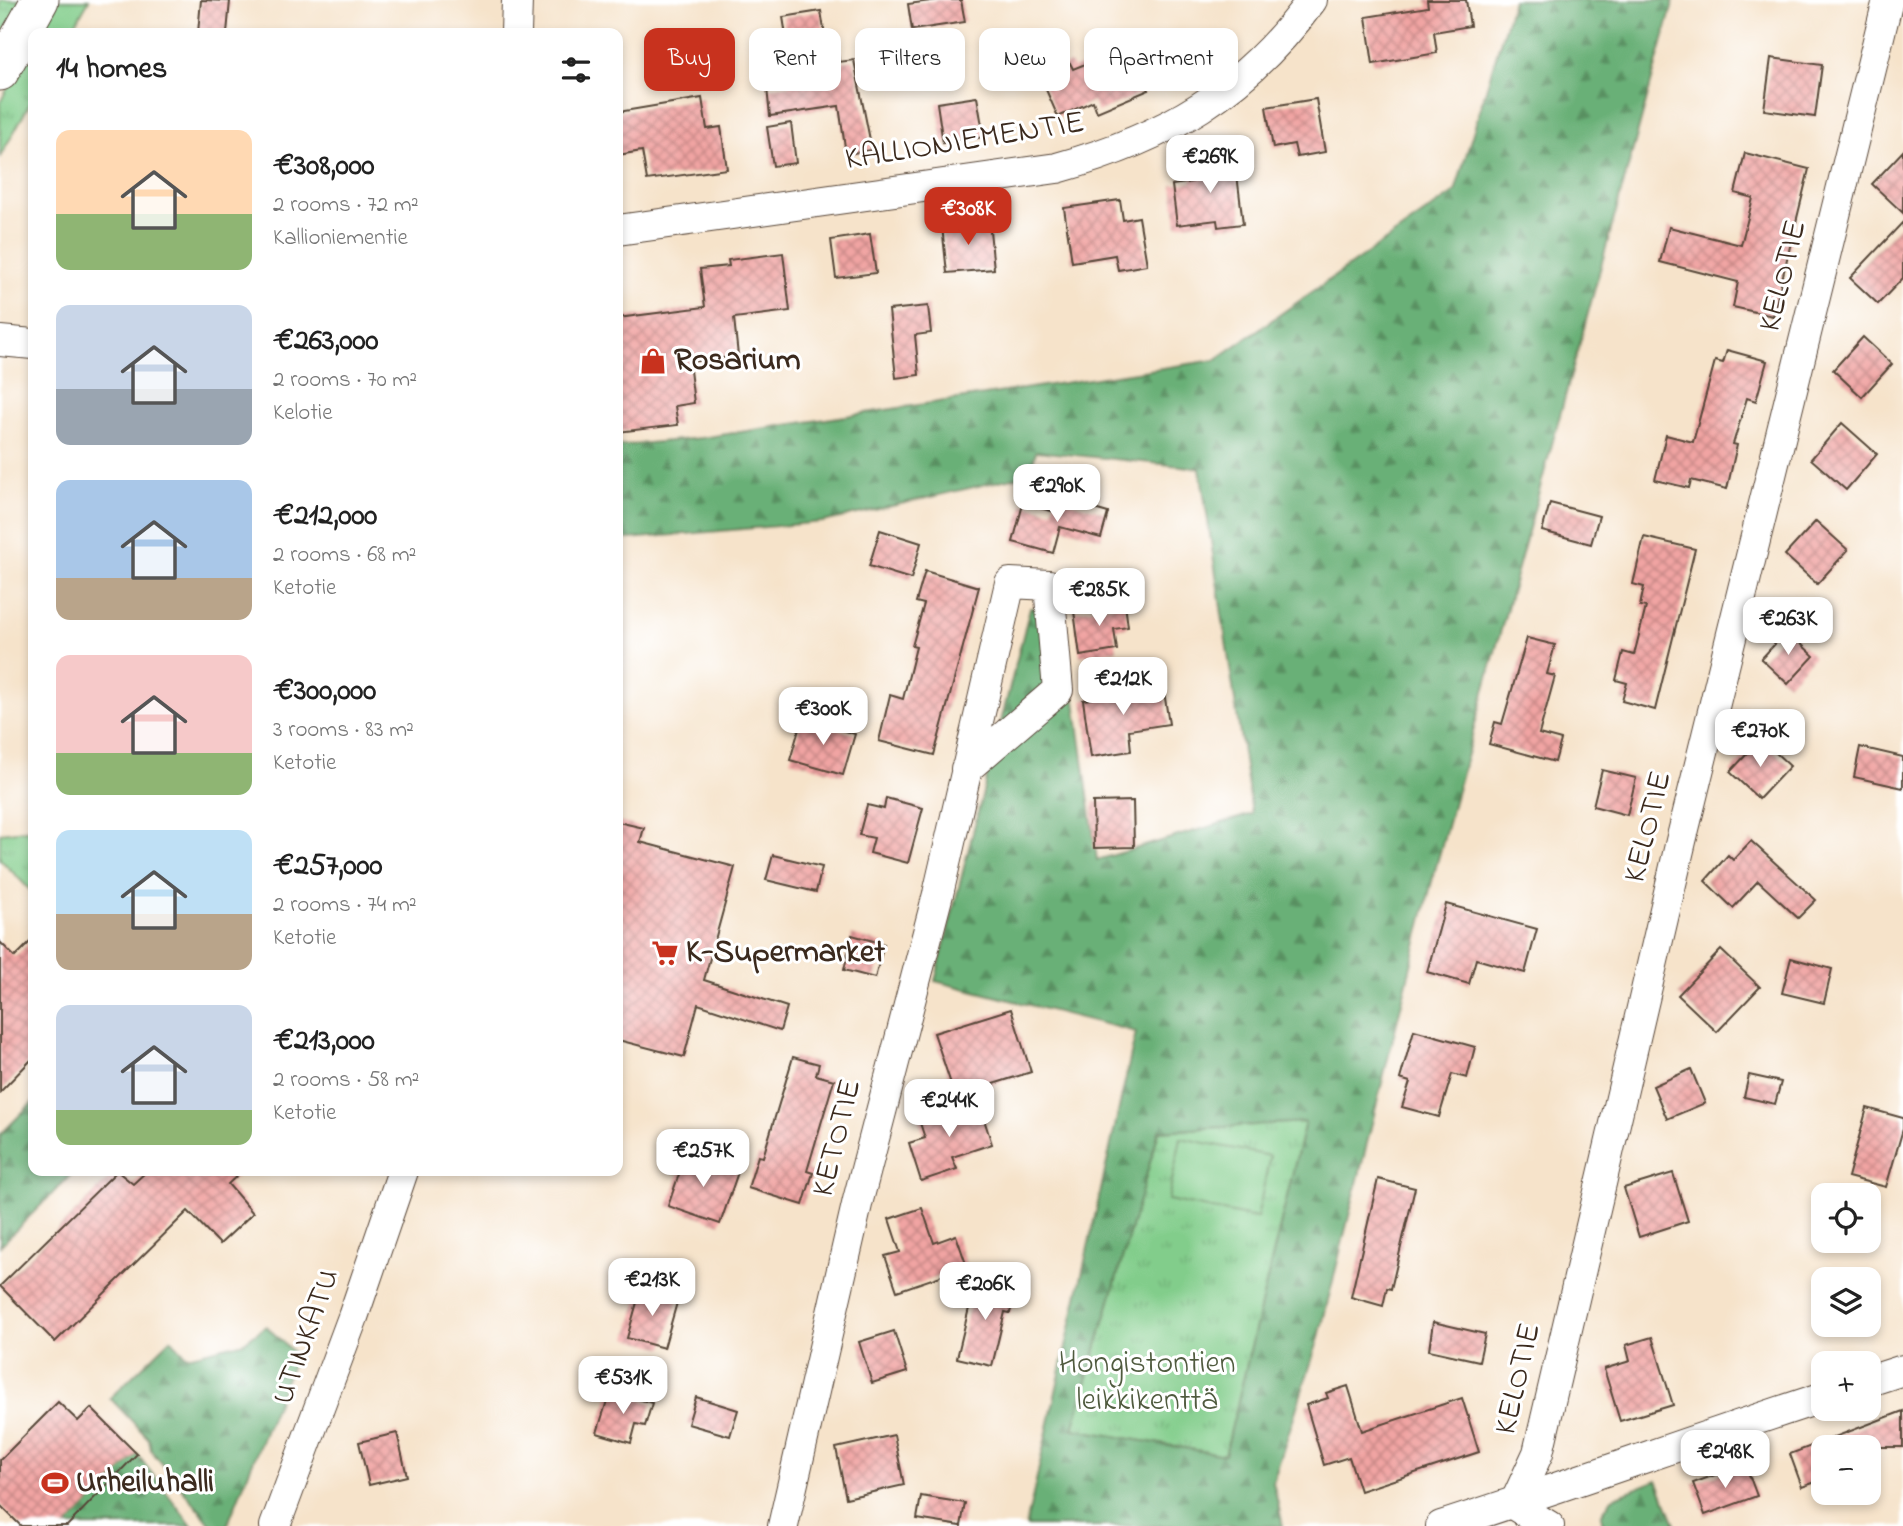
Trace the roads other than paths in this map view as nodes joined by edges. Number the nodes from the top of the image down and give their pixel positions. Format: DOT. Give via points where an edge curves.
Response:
graph roads {
  1 [pos="40,0"];
  2 [pos="517,0"];
  3 [pos="1312,0"];
  4 [pos="1888,0"];
  5 [pos="516,28"];
  6 [pos="0,72"];
  7 [pos="623,229"];
  8 [pos="0,341"];
  9 [pos="28,344"];
  10 [pos="966,769"];
  11 [pos="401,1176"];
  12 [pos="1903,1370"];
  13 [pos="1881,1377"];
  14 [pos="1811,1400"];
  15 [pos="1514,1505"];
  16 [pos="275,1526"];
  17 [pos="783,1526"];
  18 [pos="1441,1526"];
  19 [pos="1549,1526"];
  1 -- 6 [label="main road"];
  2 -- 5 [label="street"];
  3 -- 7 [label="street, KALLIONIEMENTIE" via="1264,58 1229,88 1180,121 1101,156 1057,168"];
  4 -- 15 [label="street, KELOTIE" via="1681,841 1538,1453"];
  8 -- 9 [label="street"];
  10 -- 10 [label="street, KETOTIE" via="1058,690 1049,585 1010,583"];
  10 -- 17 [label="street, KETOTIE" via="858,1200"];
  11 -- 16 [label="street, UTINKATU"];
  12 -- 13 [label="street"];
  14 -- 15 [label="street"];
  15 -- 18 [label="street"];
  15 -- 19 [label="street"];
}
